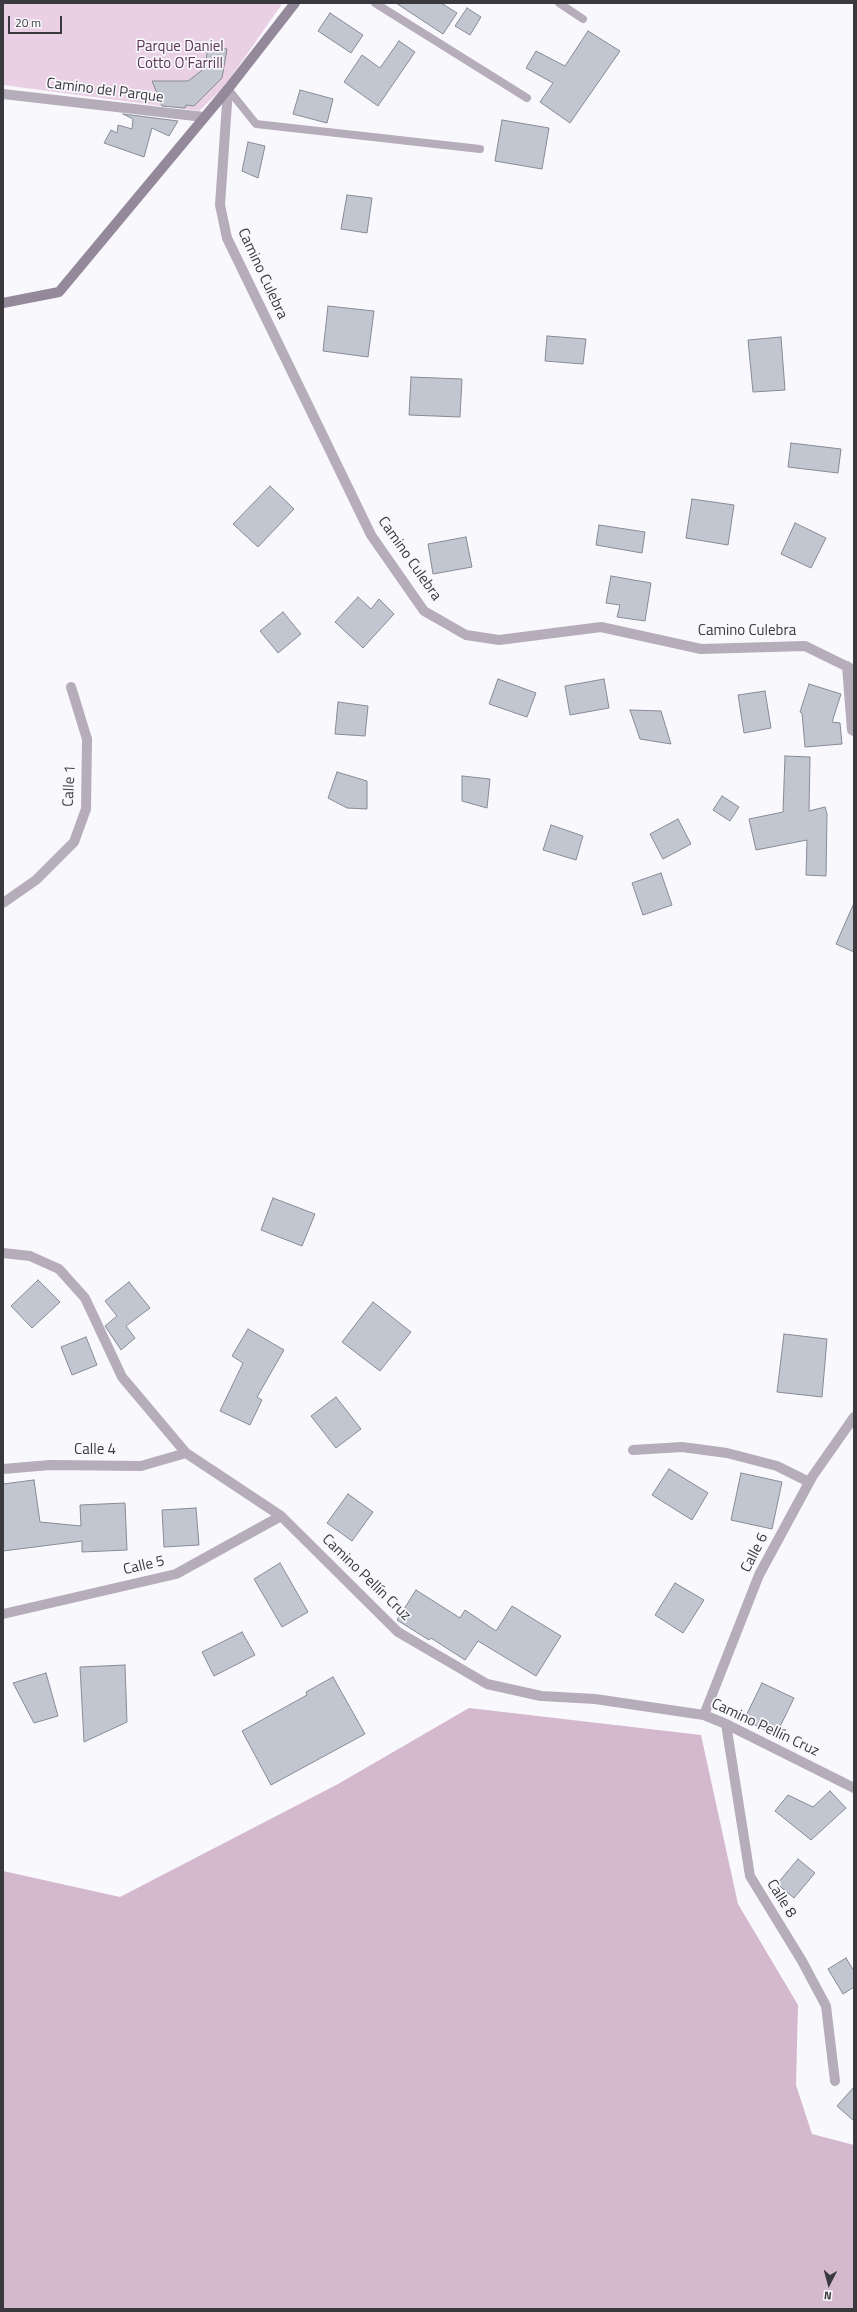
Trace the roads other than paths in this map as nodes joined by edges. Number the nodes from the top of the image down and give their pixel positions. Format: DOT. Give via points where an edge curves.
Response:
graph roads {
  1 [pos="295,3"];
  2 [pos="375,3"];
  3 [pos="558,3"];
  4 [pos="583,19"];
  5 [pos="228,89"];
  6 [pos="3,94"];
  7 [pos="527,98"];
  8 [pos="204,117"];
  9 [pos="480,149"];
  10 [pos="3,303"];
  11 [pos="851,668"];
  12 [pos="71,686"];
  13 [pos="854,731"];
  14 [pos="3,903"];
  15 [pos="3,1253"];
  16 [pos="854,1417"];
  17 [pos="633,1450"];
  18 [pos="186,1453"];
  19 [pos="3,1469"];
  20 [pos="809,1482"];
  21 [pos="281,1516"];
  22 [pos="3,1614"];
  23 [pos="704,1715"];
  24 [pos="726,1724"];
  25 [pos="854,1788"];
  26 [pos="835,2081"];
  1 -- 5 [label="street"];
  2 -- 7 [label="lane"];
  3 -- 4 [label="lane"];
  5 -- 8 [label="street"];
  5 -- 9 [label="lane" via="256,124"];
  5 -- 11 [label="street, Camino Culebra" via="220,205 227,238 371,535 424,611 466,635 499,640 601,627 701,649 805,646"];
  6 -- 8 [label="street, Camino del Parque"];
  8 -- 10 [label="street" via="59,292"];
  11 -- 13 [label="street"];
  12 -- 14 [label="street, Calle 1" via="87,739 86,809 74,842 36,880"];
  15 -- 18 [label="street, Camino Pellín Cruz" via="30,1256 59,1269 85,1298 122,1377"];
  16 -- 20 [label="street, Calle 6"];
  17 -- 20 [label="street" via="682,1447 727,1453 777,1466"];
  18 -- 19 [label="street, Calle 4" via="141,1466 50,1465"];
  18 -- 21 [label="street, Camino Pellín Cruz"];
  20 -- 23 [label="street, Calle 6" via="759,1576"];
  21 -- 22 [label="street, Calle 5" via="176,1574"];
  21 -- 23 [label="street, Camino Pellín Cruz" via="398,1632 487,1684 541,1696 595,1699"];
  23 -- 24 [label="street, Camino Pellín Cruz"];
  24 -- 25 [label="street, Camino Pellín Cruz"];
  24 -- 26 [label="street, Calle 8" via="750,1876 826,2006"];
}
